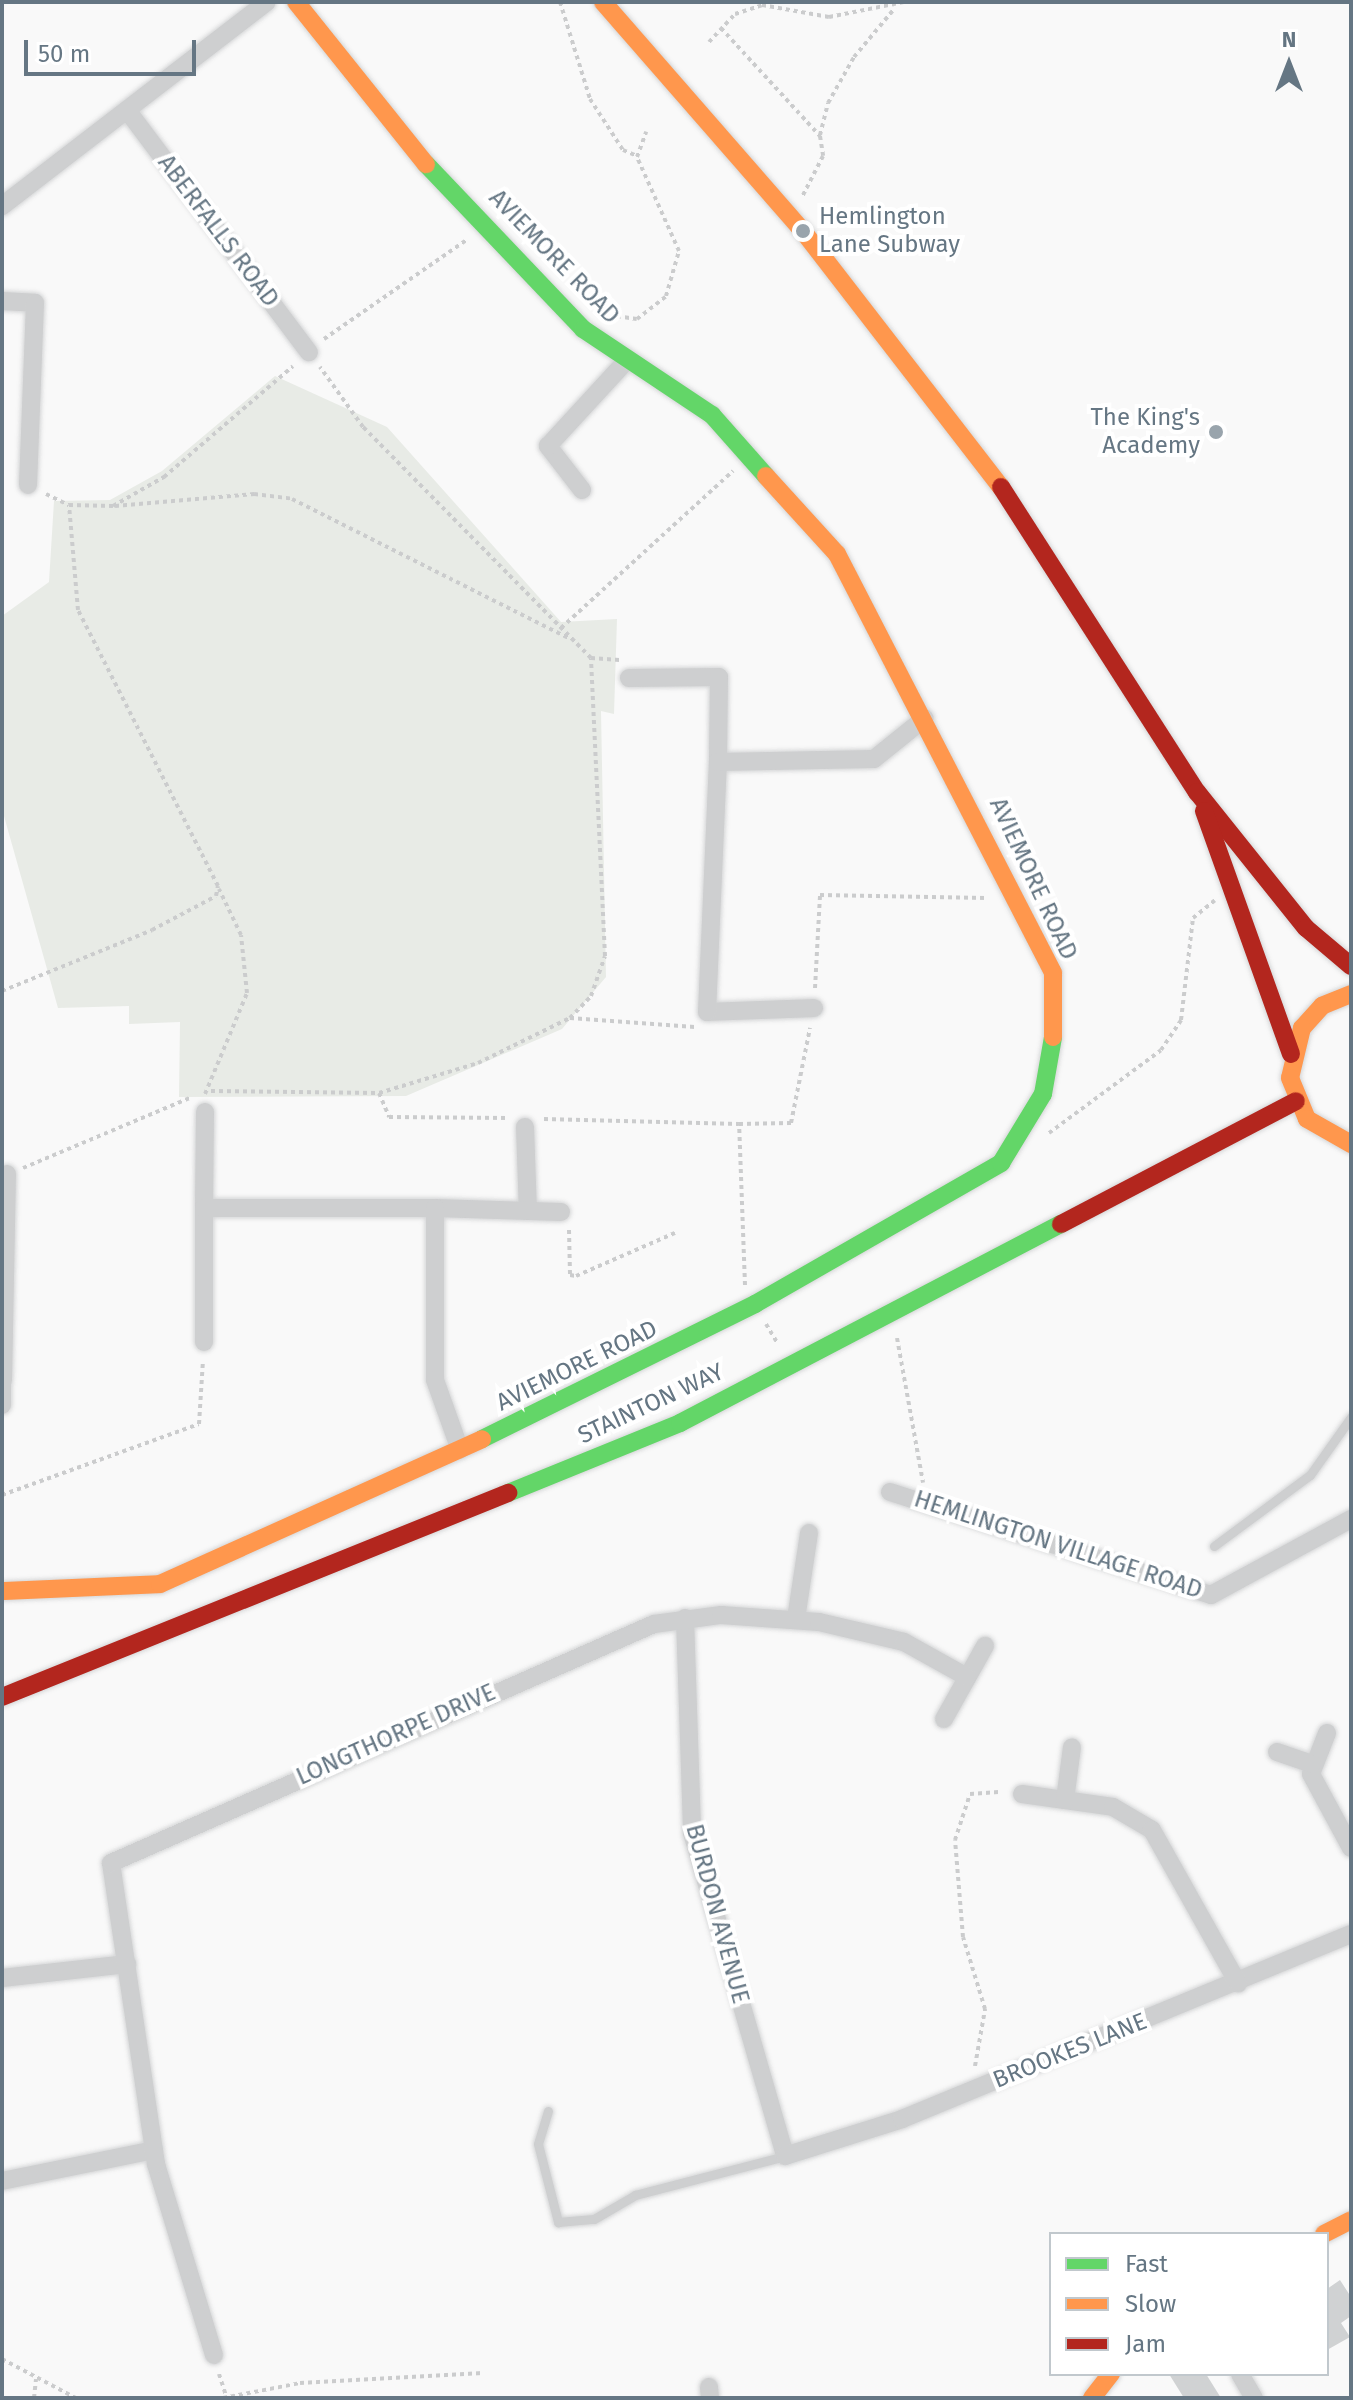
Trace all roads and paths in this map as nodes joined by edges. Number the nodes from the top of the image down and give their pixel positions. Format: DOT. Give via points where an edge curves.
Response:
graph roads {
  1 [pos="267,2"];
  2 [pos="296,2"];
  3 [pos="560,2"];
  4 [pos="603,2"];
  5 [pos="904,2"];
  6 [pos="897,6"];
  7 [pos="721,28"];
  8 [pos="709,42"];
  9 [pos="127,110"];
  10 [pos="646,132"];
  11 [pos="820,136"];
  12 [pos="637,157"];
  13 [pos="2,206"];
  14 [pos="786,210"];
  15 [pos="493,225"];
  16 [pos="2,301"];
  17 [pos="603,314"];
  18 [pos="309,352"];
  19 [pos="627,360"];
  20 [pos="746,459"];
  21 [pos="28,485"];
  22 [pos="582,490"];
  23 [pos="113,506"];
  24 [pos="561,628"];
  25 [pos="572,640"];
  26 [pos="629,678"];
  27 [pos="925,718"];
  28 [pos="718,762"];
  29 [pos="1197,792"];
  30 [pos="218,886"];
  31 [pos="1231,892"];
  32 [pos="1021,898"];
  33 [pos="1351,966"];
  34 [pos="2,991"];
  35 [pos="1351,994"];
  36 [pos="814,1008"];
  37 [pos="707,1012"];
  38 [pos="570,1018"];
  39 [pos="1291,1054"];
  40 [pos="205,1091"];
  41 [pos="379,1093"];
  42 [pos="1296,1101"];
  43 [pos="205,1112"];
  44 [pos="525,1121"];
  45 [pos="739,1124"];
  46 [pos="1025,1129"];
  47 [pos="1351,1144"];
  48 [pos="7,1174"];
  49 [pos="204,1208"];
  50 [pos="435,1208"];
  51 [pos="528,1211"];
  52 [pos="561,1212"];
  53 [pos="675,1233"];
  54 [pos="755,1304"];
  55 [pos="895,1325"];
  56 [pos="204,1342"];
  57 [pos="789,1363"];
  58 [pos="2,1380"];
  59 [pos="2,1405"];
  60 [pos="1351,1417"];
  61 [pos="460,1450"];
  62 [pos="890,1492"];
  63 [pos="2,1495"];
  64 [pos="927,1502"];
  65 [pos="1351,1519"];
  66 [pos="809,1533"];
  67 [pos="1214,1546"];
  68 [pos="2,1591"];
  69 [pos="685,1618"];
  70 [pos="796,1619"];
  71 [pos="985,1646"];
  72 [pos="967,1677"];
  73 [pos="2,1697"];
  74 [pos="944,1719"];
  75 [pos="1327,1733"];
  76 [pos="1072,1747"];
  77 [pos="1277,1752"];
  78 [pos="1312,1764"];
  79 [pos="1022,1794"];
  80 [pos="1065,1800"];
  81 [pos="1351,1848"];
  82 [pos="1351,1934"];
  83 [pos="127,1964"];
  84 [pos="2,1978"];
  85 [pos="1238,1983"];
  86 [pos="978,2088"];
  87 [pos="548,2111"];
  88 [pos="154,2150"];
  89 [pos="785,2156"];
  90 [pos="2,2181"];
  91 [pos="1351,2220"];
  92 [pos="1328,2232"];
  93 [pos="214,2355"];
  94 [pos="2,2359"];
  95 [pos="483,2373"];
  96 [pos="1109,2376"];
  97 [pos="1241,2376"];
  98 [pos="36,2379"];
  99 [pos="34,2398"];
  100 [pos="76,2398"];
  101 [pos="226,2398"];
  102 [pos="1092,2398"];
  103 [pos="1254,2398"];
  1 -- 9 [label="street"];
  2 -- 15 [label="street, AVIEMORE ROAD" via="419,156"];
  3 -- 12 [label="path" via="590,99 623,150"];
  4 -- 14 [label="street"];
  5 -- 6 [label="path"];
  6 -- 7 [label="path" via="829,17 762,5 735,14"];
  6 -- 11 [label="path" via="854,57 828,103"];
  7 -- 8 [label="path"];
  7 -- 11 [label="path"];
  9 -- 13 [label="street"];
  9 -- 18 [label="street, ABERFALLS ROAD"];
  10 -- 12 [label="path"];
  11 -- 14 [label="path" via="823,156 812,188"];
  12 -- 17 [label="path" via="679,251 666,296 637,319"];
  14 -- 29 [label="street" via="1001,487"];
  15 -- 18 [label="path" via="353,315"];
  15 -- 19 [label="street, AVIEMORE ROAD" via="583,329"];
  16 -- 21 [label="street" via="35,303"];
  18 -- 23 [label="path" via="164,477"];
  18 -- 24 [label="path" via="363,427"];
  19 -- 20 [label="street, AVIEMORE ROAD" via="712,415"];
  19 -- 22 [label="street" via="548,446"];
  20 -- 24 [label="path"];
  20 -- 27 [label="street, AVIEMORE ROAD" via="837,554"];
  23 -- 25 [label="path" via="254,494 292,499"];
  23 -- 30 [label="path" via="69,505 78,610"];
  24 -- 25 [label="path"];
  25 -- 38 [label="path" via="591,658 596,697 605,956 591,996"];
  26 -- 28 [label="street" via="719,677"];
  27 -- 28 [label="street" via="874,759"];
  27 -- 32 [label="street, AVIEMORE ROAD"];
  28 -- 37 [label="street"];
  29 -- 31 [label="street"];
  29 -- 33 [label="street" via="1306,928"];
  30 -- 34 [label="path" via="216,896 152,930"];
  30 -- 40 [label="path" via="241,935 247,993"];
  31 -- 39 [label="street" via="1282,1014"];
  31 -- 46 [label="path" via="1193,918 1181,1020 1161,1050 1041,1137"];
  32 -- 36 [label="path" via="820,895"];
  32 -- 46 [label="street, AVIEMORE ROAD" via="1053,973 1057,1016 1043,1094"];
  35 -- 39 [label="street" via="1322,1006"];
  36 -- 37 [label="street"];
  36 -- 45 [label="path" via="791,1123"];
  37 -- 38 [label="path" via="705,1028"];
  38 -- 41 [label="path" via="478,1063"];
  39 -- 42 [label="street"];
  40 -- 41 [label="path"];
  40 -- 43 [label="path"];
  40 -- 48 [label="path"];
  41 -- 44 [label="path" via="389,1117"];
  42 -- 47 [label="street" via="1323,1133"];
  42 -- 57 [label="street, STAINTON WAY"];
  43 -- 49 [label="street"];
  44 -- 45 [label="path"];
  44 -- 51 [label="street"];
  45 -- 54 [label="path" via="740,1278"];
  46 -- 54 [label="street, AVIEMORE ROAD" via="1001,1163 979,1178"];
  48 -- 58 [label="street"];
  49 -- 50 [label="street"];
  49 -- 56 [label="street"];
  50 -- 51 [label="street"];
  50 -- 61 [label="street" via="435,1380"];
  51 -- 52 [label="street"];
  52 -- 53 [label="path" via="569,1213 570,1275"];
  54 -- 57 [label="path"];
  54 -- 61 [label="street, AVIEMORE ROAD"];
  55 -- 64 [label="path"];
  56 -- 63 [label="path" via="199,1424"];
  57 -- 73 [label="street, STAINTON WAY" via="680,1423"];
  58 -- 59 [label="street"];
  60 -- 67 [label="lane" via="1310,1475"];
  61 -- 68 [label="street, AVIEMORE ROAD" via="160,1584"];
  62 -- 64 [label="street, HEMLINGTON VILLAGE ROAD"];
  64 -- 65 [label="street, HEMLINGTON VILLAGE ROAD" via="1211,1595"];
  66 -- 70 [label="street"];
  69 -- 70 [label="street, LONGTHORPE DRIVE"];
  69 -- 83 [label="street, LONGTHORPE DRIVE" via="628,1632 111,1863"];
  69 -- 89 [label="street, BURDON AVENUE" via="692,1833"];
  70 -- 72 [label="street, LONGTHORPE DRIVE" via="883,1635"];
  71 -- 72 [label="street"];
  72 -- 74 [label="street"];
  75 -- 78 [label="street"];
  76 -- 80 [label="street"];
  77 -- 78 [label="street"];
  78 -- 81 [label="street" via="1314,1783"];
  79 -- 80 [label="street"];
  79 -- 86 [label="path" via="970,1794 958,1819 963,1937 985,2009"];
  80 -- 85 [label="street" via="1113,1807 1152,1830"];
  82 -- 85 [label="street, BROOKES LANE"];
  83 -- 84 [label="street"];
  83 -- 88 [label="street"];
  85 -- 86 [label="street, BROOKES LANE"];
  86 -- 89 [label="street, BROOKES LANE"];
  87 -- 89 [label="lane" via="538,2144 558,2222 594,2219 635,2195"];
  88 -- 90 [label="street"];
  88 -- 93 [label="street"];
  91 -- 92 [label="street"];
  94 -- 98 [label="path"];
  95 -- 101 [label="path" via="300,2383"];
  96 -- 102 [label="street"];
  97 -- 103 [label="street"];
  98 -- 99 [label="path"];
  98 -- 100 [label="path"];
}
